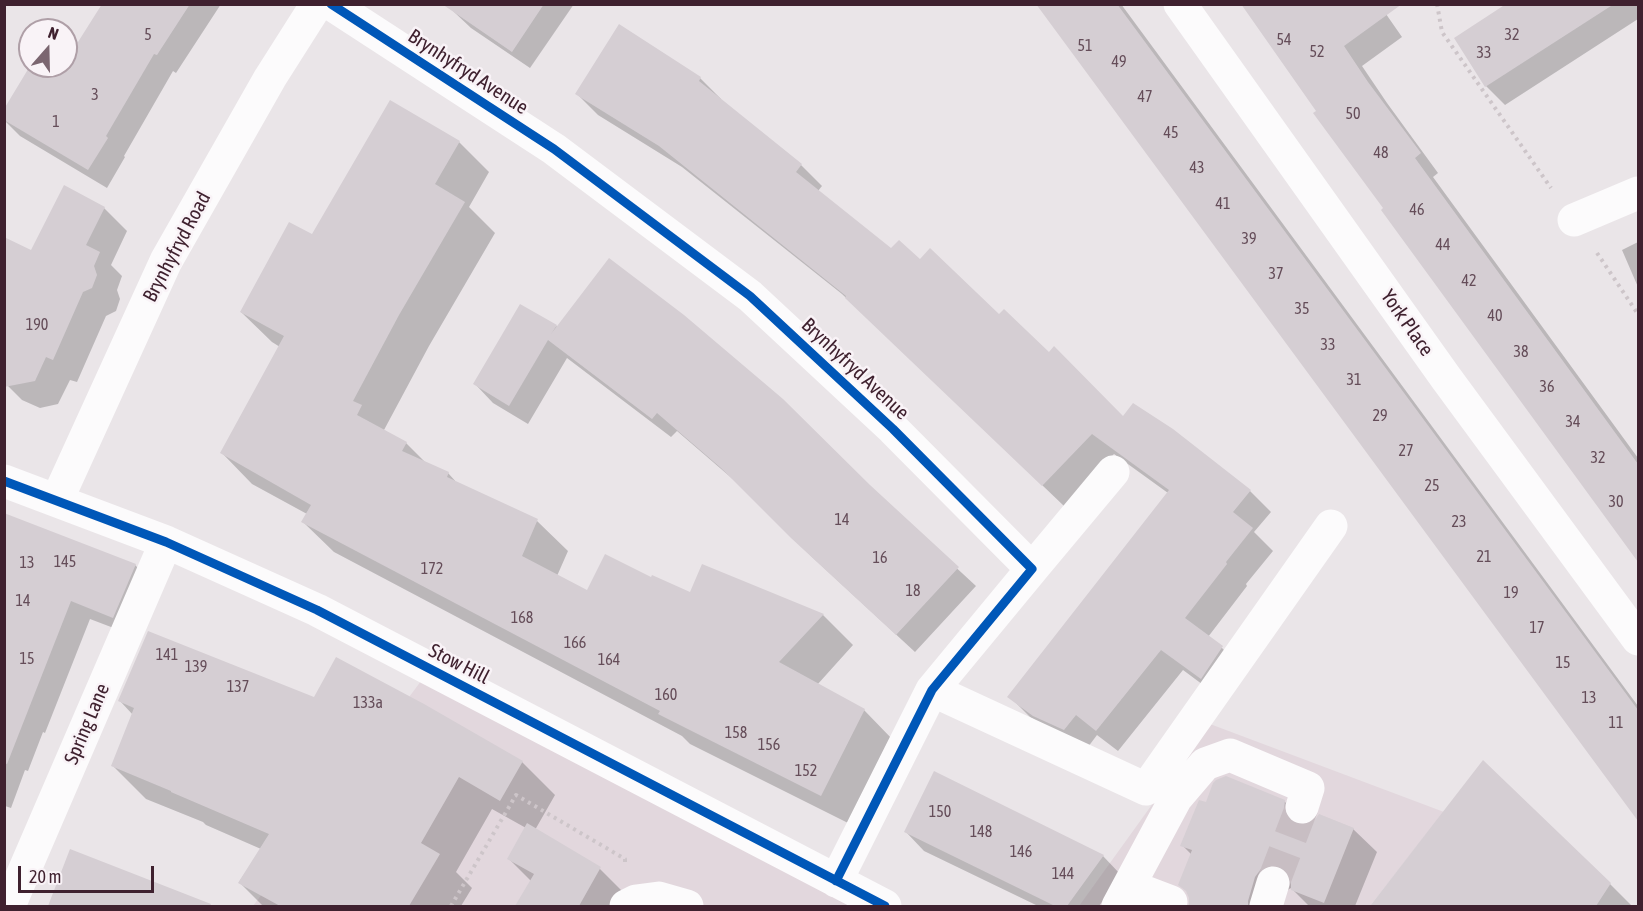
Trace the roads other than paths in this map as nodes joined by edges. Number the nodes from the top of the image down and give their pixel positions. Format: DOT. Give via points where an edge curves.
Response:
graph roads {
  1 [pos="317,4"];
  2 [pos="331,4"];
  3 [pos="1180,4"];
  4 [pos="1638,194"];
  5 [pos="1574,220"];
  6 [pos="1113,472"];
  7 [pos="4,481"];
  8 [pos="57,500"];
  9 [pos="1331,526"];
  10 [pos="166,542"];
  11 [pos="1032,568"];
  12 [pos="1638,639"];
  13 [pos="932,690"];
  14 [pos="1302,807"];
  15 [pos="836,881"];
  16 [pos="1124,896"];
  17 [pos="1171,902"];
  18 [pos="631,904"];
  19 [pos="9,906"];
  20 [pos="687,906"];
  21 [pos="885,906"];
  1 -- 8 [label="street, Brynhyfryd Road" via="270,78 166,261"];
  2 -- 11 [label="street, Brynhyfryd Avenue" via="554,149 750,296 893,429"];
  3 -- 12 [label="street, York Place" via="1446,378"];
  4 -- 5 [label="street"];
  6 -- 11 [label="street"];
  7 -- 8 [label="street, Stow Hill"];
  8 -- 10 [label="street, Stow Hill"];
  9 -- 13 [label="street" via="1146,789"];
  10 -- 15 [label="street, Stow Hill" via="316,610"];
  10 -- 19 [label="street, Spring Lane"];
  11 -- 13 [label="street"];
  13 -- 15 [label="street"];
  14 -- 16 [label="street" via="1308,788 1230,755 1205,764 1176,798"];
  15 -- 21 [label="street, Stow Hill"];
  16 -- 17 [label="street"];
  18 -- 20 [label="street" via="659,898"];
}
